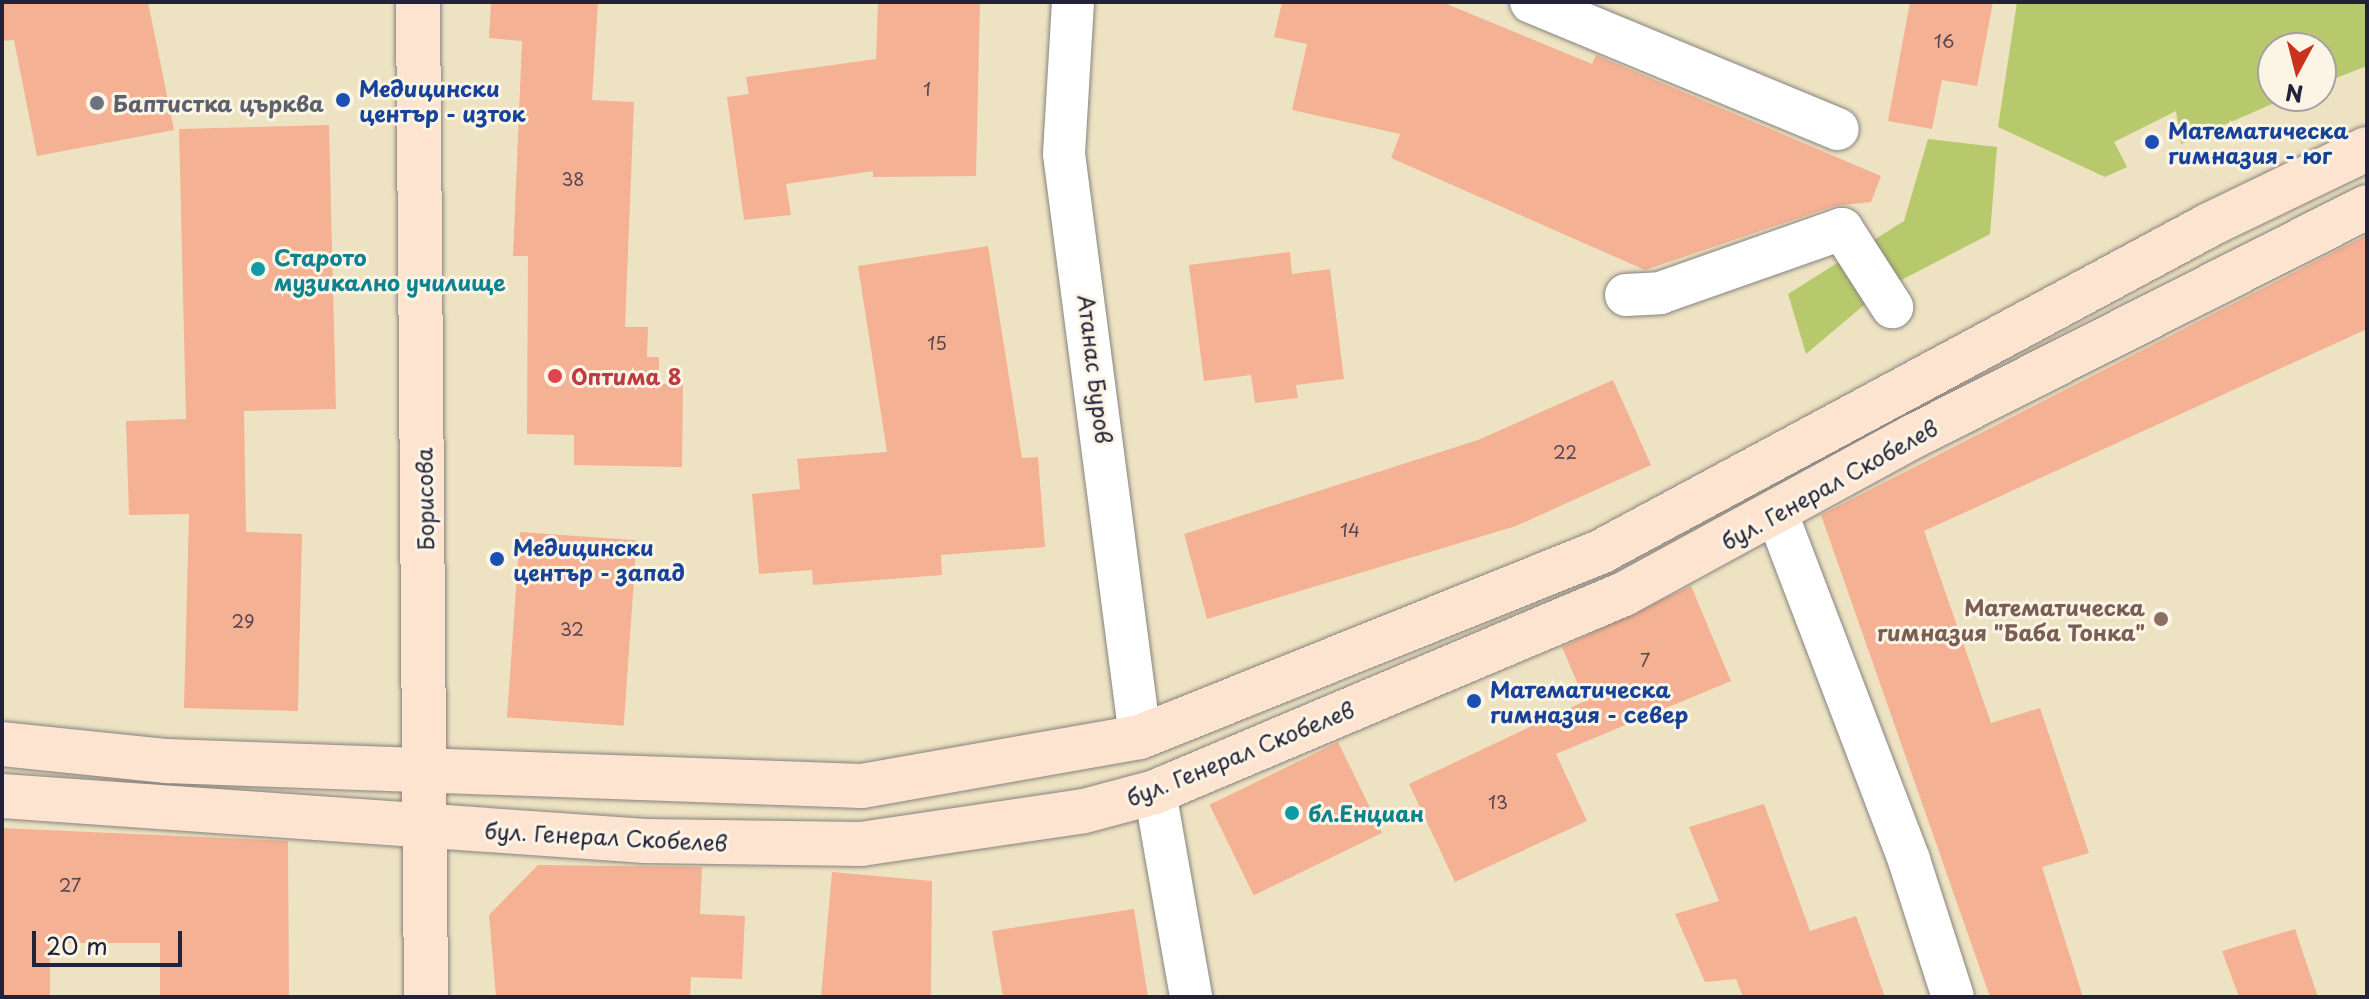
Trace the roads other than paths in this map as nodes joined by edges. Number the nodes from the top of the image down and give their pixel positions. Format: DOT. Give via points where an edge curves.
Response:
graph roads {
  1 [pos="418,2"];
  2 [pos="1073,2"];
  3 [pos="1531,2"];
  4 [pos="1838,129"];
  5 [pos="2367,149"];
  6 [pos="2367,207"];
  7 [pos="1626,295"];
  8 [pos="1892,307"];
  9 [pos="1777,514"];
  10 [pos="1140,737"];
  11 [pos="2,744"];
  12 [pos="428,773"];
  13 [pos="1155,792"];
  14 [pos="2,796"];
  15 [pos="428,828"];
  16 [pos="426,997"];
  17 [pos="1191,997"];
  18 [pos="1953,997"];
  1 -- 12 [label="main road, Борисова"];
  2 -- 10 [label="street, Атанас Буров" via="1064,154"];
  3 -- 4 [label="street"];
  5 -- 10 [label="main road, бул. Генерал Скобелев" via="2211,224 1602,551"];
  6 -- 9 [label="main road, бул. Генерал Скобелев" via="1914,436"];
  7 -- 8 [label="street" via="1660,293 1842,229"];
  9 -- 13 [label="main road, бул. Генерал Скобелев" via="1624,594"];
  9 -- 18 [label="street" via="1909,860"];
  10 -- 12 [label="main road, бул. Генерал Скобелев" via="862,786"];
  11 -- 12 [label="main road, бул. Генерал Скобелев" via="167,761"];
  12 -- 15 [label="main road, Борисова"];
  13 -- 15 [label="main road, бул. Генерал Скобелев" via="1084,811 861,844"];
  13 -- 17 [label="street"];
  14 -- 15 [label="main road, бул. Генерал Скобелев"];
  15 -- 16 [label="main road, Борисова"];
}
